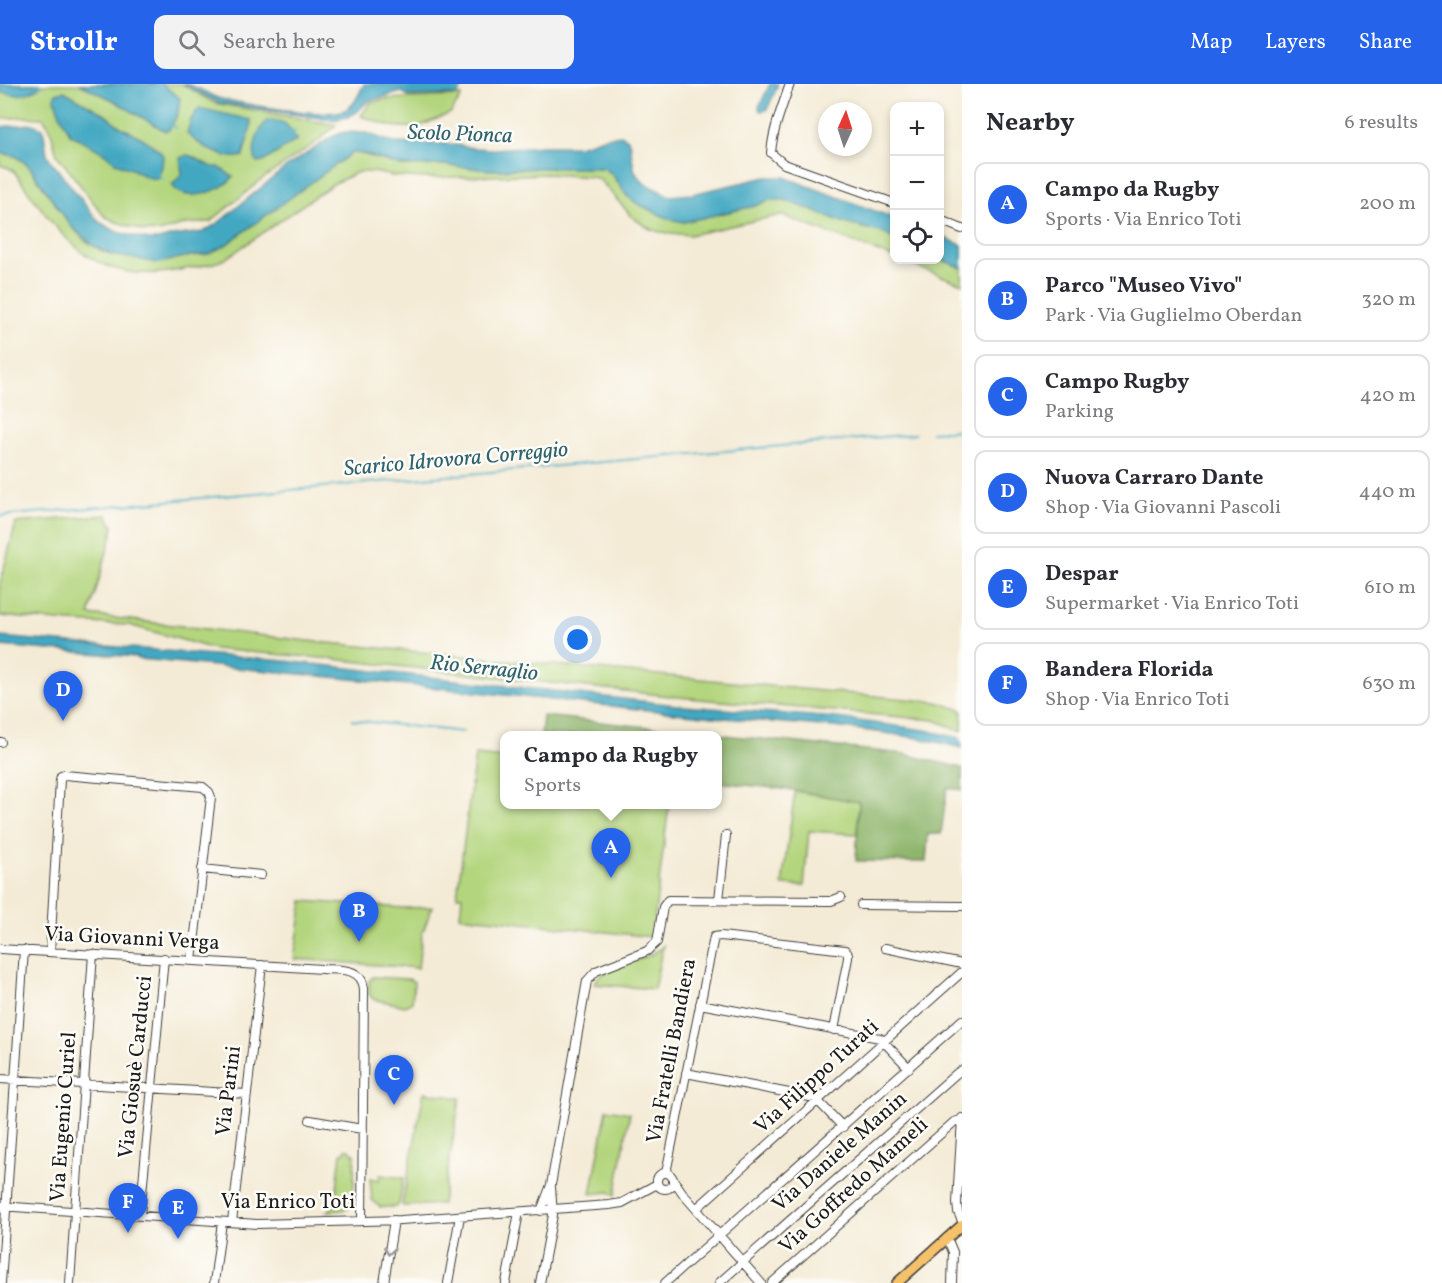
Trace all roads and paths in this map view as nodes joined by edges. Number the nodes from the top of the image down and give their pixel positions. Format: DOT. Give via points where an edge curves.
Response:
graph roads {
  1 [pos="790,84"];
  2 [pos="890,202"];
  3 [pos="944,222"];
  4 [pos="962,229"];
  5 [pos="726,835"];
  6 [pos="202,869"];
  7 [pos="261,875"];
  8 [pos="840,897"];
  9 [pos="719,900"];
  10 [pos="861,905"];
  11 [pos="962,906"];
  12 [pos="885,948"];
  13 [pos="0,949"];
  14 [pos="24,950"];
  15 [pos="50,952"];
  16 [pos="93,954"];
  17 [pos="164,958"];
  18 [pos="192,960"];
  19 [pos="962,964"];
  20 [pos="262,965"];
  21 [pos="962,972"];
  22 [pos="700,1004"];
  23 [pos="962,1020"];
  24 [pos="834,1030"];
  25 [pos="884,1041"];
  26 [pos="909,1068"];
  27 [pos="962,1070"];
  28 [pos="686,1073"];
  29 [pos="0,1079"];
  30 [pos="16,1080"];
  31 [pos="84,1084"];
  32 [pos="153,1088"];
  33 [pos="246,1094"];
  34 [pos="818,1100"];
  35 [pos="962,1119"];
  36 [pos="310,1120"];
  37 [pos="843,1127"];
  38 [pos="362,1129"];
  39 [pos="666,1173"];
  40 [pos="673,1179"];
  41 [pos="657,1184"];
  42 [pos="551,1185"];
  43 [pos="4,1206"];
  44 [pos="696,1209"];
  45 [pos="553,1210"];
  46 [pos="75,1211"];
  47 [pos="541,1211"];
  48 [pos="519,1212"];
  49 [pos="140,1215"];
  50 [pos="460,1216"];
  51 [pos="362,1220"];
  52 [pos="394,1220"];
  53 [pos="222,1222"];
  54 [pos="231,1222"];
  55 [pos="962,1223"];
  56 [pos="720,1234"];
  57 [pos="947,1238"];
  58 [pos="743,1262"];
  59 [pos="2,1283"];
  60 [pos="70,1283"];
  61 [pos="214,1283"];
  62 [pos="384,1283"];
  63 [pos="448,1283"];
  64 [pos="506,1283"];
  65 [pos="540,1283"];
  66 [pos="665,1283"];
  67 [pos="719,1283"];
  68 [pos="761,1283"];
  69 [pos="772,1283"];
  70 [pos="897,1283"];
  71 [pos="952,1283"];
  1 -- 2 [label="street" via="772,141 771,153 776,159"];
  3 -- 4 [label="street"];
  5 -- 9 [label="street"];
  6 -- 7 [label="street"];
  6 -- 15 [label="street" via="211,797 203,787 61,776"];
  6 -- 18 [label="street"];
  8 -- 9 [label="street" via="831,901"];
  9 -- 42 [label="street" via="668,900 663,907 659,938 653,946 590,975"];
  10 -- 11 [label="street"];
  12 -- 19 [label="street"];
  13 -- 14 [label="street, Via Giovanni Verga"];
  14 -- 15 [label="street, Via Giovanni Verga"];
  14 -- 30 [label="street"];
  15 -- 16 [label="street, Via Giovanni Verga"];
  16 -- 17 [label="street, Via Giovanni Verga"];
  16 -- 31 [label="street, Via Eugenio Curiel"];
  17 -- 18 [label="street, Via Giovanni Verga"];
  17 -- 32 [label="street, Via Giosuè Carducci"];
  18 -- 20 [label="street, Via Giovanni Verga"];
  20 -- 33 [label="street, Via Parini"];
  20 -- 38 [label="street, Via Giovanni Verga" via="353,972 362,979"];
  21 -- 25 [label="street, Via Filippo Turati"];
  22 -- 24 [label="street"];
  22 -- 24 [label="street, Via Fratelli Bandiera" via="714,937 839,949 847,952 848,958"];
  22 -- 28 [label="street, Via Fratelli Bandiera"];
  23 -- 26 [label="street"];
  24 -- 25 [label="street"];
  25 -- 26 [label="street"];
  25 -- 34 [label="street, Via Filippo Turati"];
  26 -- 37 [label="street"];
  27 -- 58 [label="street, Via Daniele Manin"];
  28 -- 34 [label="street"];
  28 -- 39 [label="street, Via Fratelli Bandiera"];
  29 -- 30 [label="street"];
  30 -- 31 [label="street"];
  30 -- 43 [label="street"];
  31 -- 32 [label="street"];
  31 -- 46 [label="street, Via Eugenio Curiel"];
  32 -- 33 [label="street"];
  32 -- 49 [label="street, Via Giosuè Carducci"];
  33 -- 54 [label="street, Via Parini"];
  34 -- 37 [label="street"];
  34 -- 44 [label="street, Via Filippo Turati"];
  35 -- 55 [label="street" via="957,1203"];
  35 -- 69 [label="street, Via Goffredo Mameli"];
  36 -- 38 [label="street"];
  37 -- 56 [label="street"];
  38 -- 51 [label="street"];
  39 -- 40 [label="street"];
  39 -- 41 [label="street" via="658,1176"];
  40 -- 41 [label="street" via="668,1189"];
  40 -- 44 [label="street"];
  41 -- 45 [label="street, Via Enrico Toti" via="622,1203"];
  42 -- 45 [label="street"];
  42 -- 47 [label="street"];
  43 -- 46 [label="street, Via Enrico Toti"];
  43 -- 59 [label="street"];
  44 -- 56 [label="street"];
  45 -- 47 [label="street, Via Enrico Toti"];
  45 -- 65 [label="street"];
  46 -- 49 [label="street, Via Enrico Toti"];
  46 -- 60 [label="street, Via Eugenio Curiel"];
  47 -- 48 [label="street, Via Enrico Toti"];
  48 -- 50 [label="street, Via Enrico Toti"];
  48 -- 64 [label="street"];
  49 -- 53 [label="street, Via Enrico Toti"];
  50 -- 52 [label="street, Via Enrico Toti"];
  50 -- 63 [label="street"];
  51 -- 52 [label="street, Via Enrico Toti"];
  51 -- 54 [label="street, Via Enrico Toti"];
  52 -- 62 [label="street, one-way"];
  53 -- 54 [label="street, Via Enrico Toti"];
  53 -- 61 [label="street"];
  55 -- 57 [label="main road"];
  56 -- 58 [label="street"];
  56 -- 66 [label="street"];
  57 -- 70 [label="main road"];
  57 -- 71 [label="street" via="953,1252"];
  58 -- 67 [label="street, Via Daniele Manin"];
  58 -- 68 [label="street"];
}
